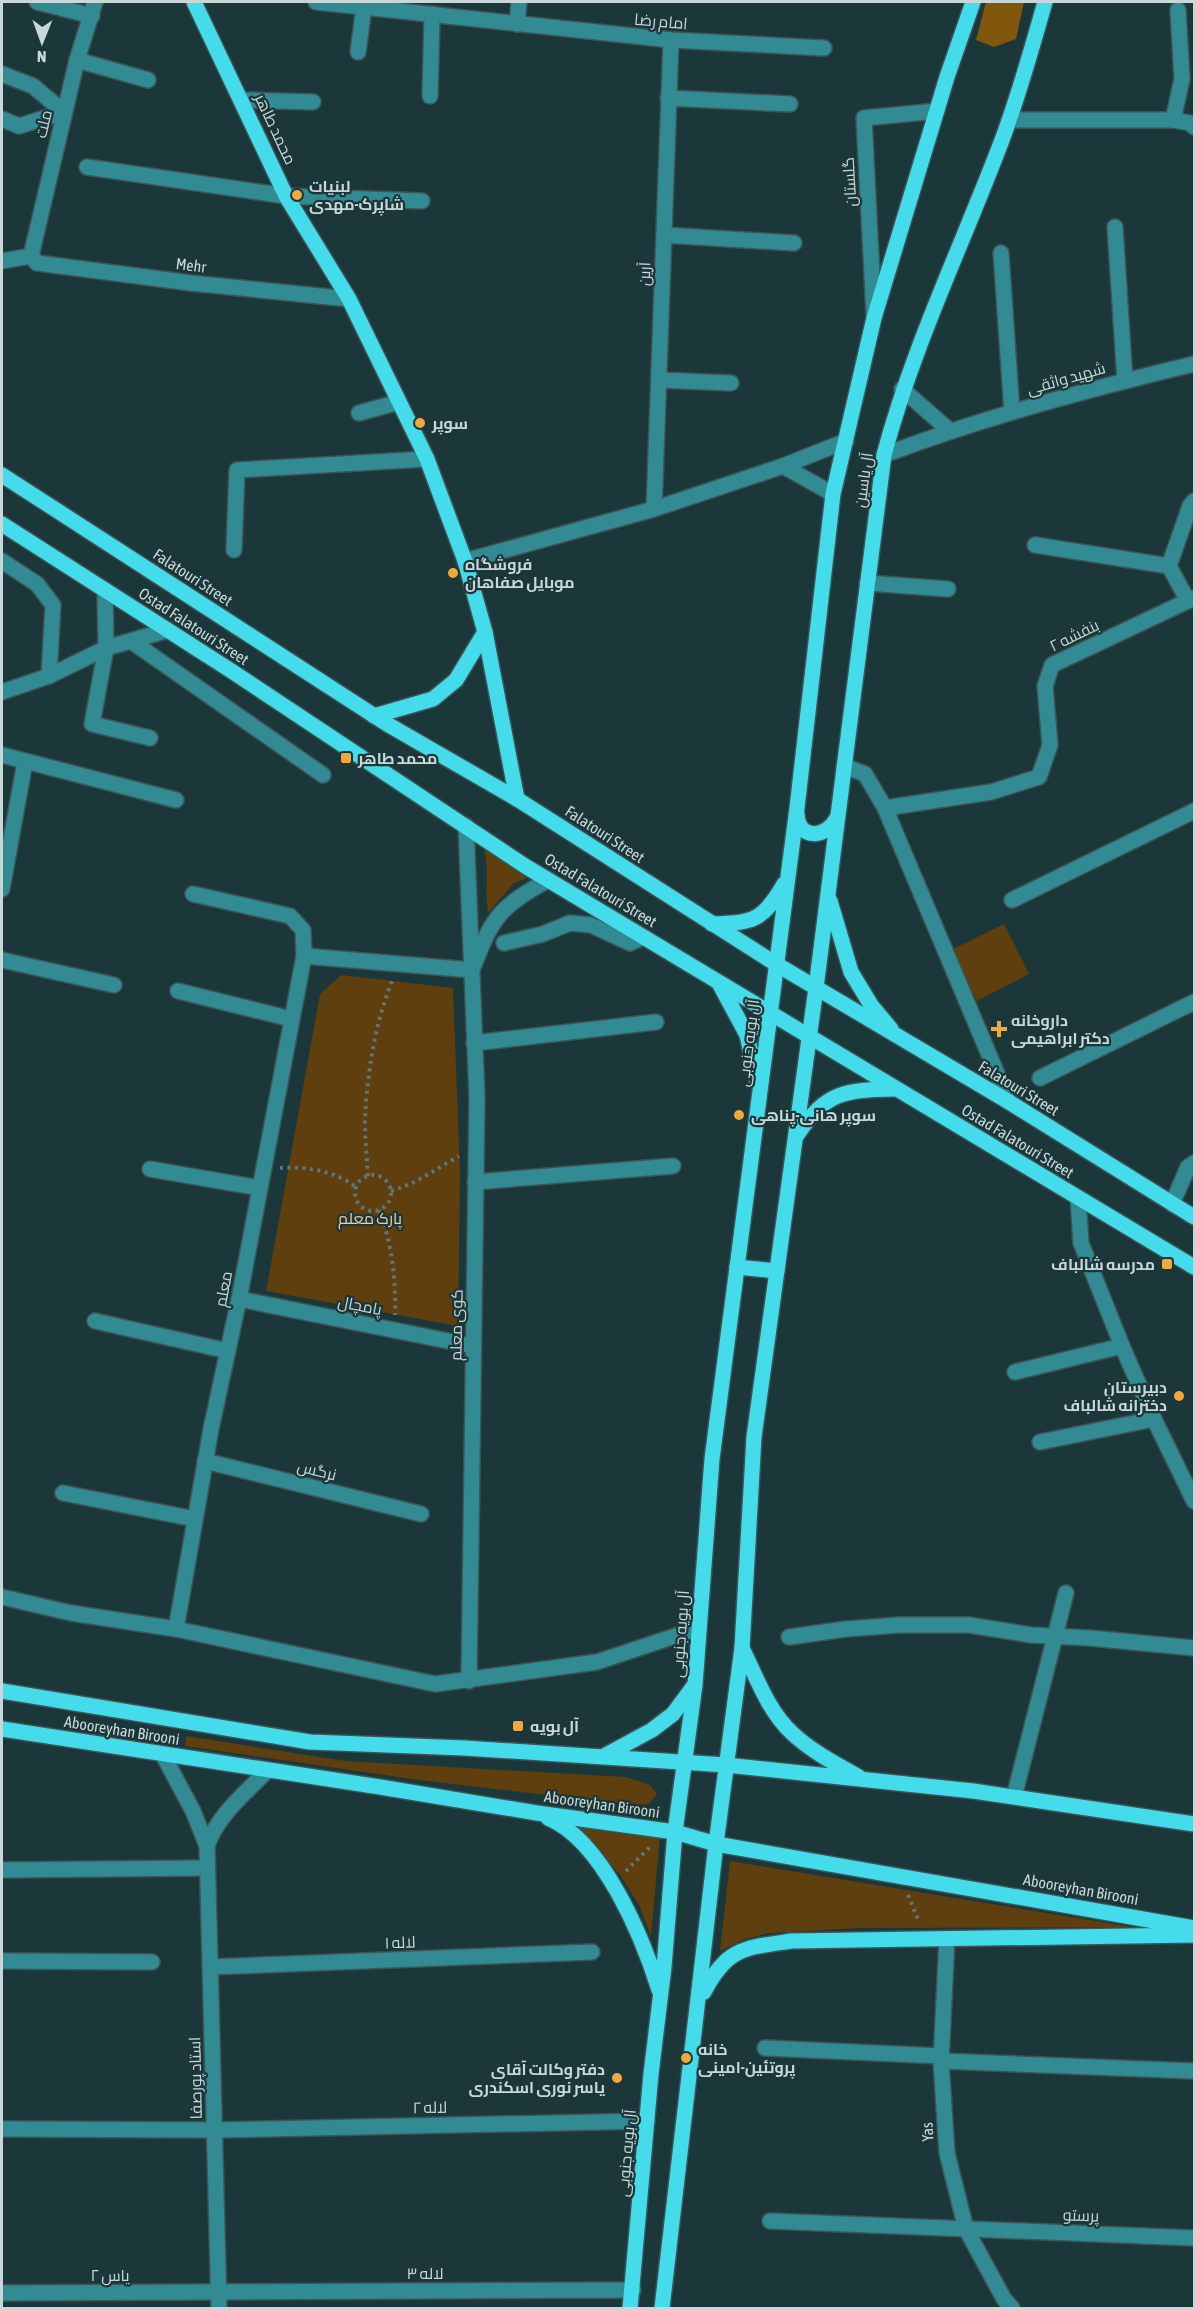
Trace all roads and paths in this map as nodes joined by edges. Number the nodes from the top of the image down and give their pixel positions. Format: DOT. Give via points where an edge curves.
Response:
graph roads {
  1 [pos="37,2"];
  2 [pos="194,2"];
  3 [pos="316,2"];
  4 [pos="519,2"];
  5 [pos="973,2"];
  6 [pos="1045,2"];
  7 [pos="364,7"];
  8 [pos="94,9"];
  9 [pos="422,9"];
  10 [pos="1178,10"];
  11 [pos="517,24"];
  12 [pos="671,40"];
  13 [pos="1187,43"];
  14 [pos="824,48"];
  15 [pos="358,52"];
  16 [pos="77,60"];
  17 [pos="2,74"];
  18 [pos="148,80"];
  19 [pos="430,96"];
  20 [pos="668,98"];
  21 [pos="243,100"];
  22 [pos="313,102"];
  23 [pos="790,104"];
  24 [pos="937,111"];
  25 [pos="64,112"];
  26 [pos="2,119"];
  27 [pos="1009,120"];
  28 [pos="1173,120"];
  29 [pos="1194,127"];
  30 [pos="87,167"];
  31 [pos="286,196"];
  32 [pos="422,201"];
  33 [pos="1115,227"];
  34 [pos="664,235"];
  35 [pos="794,243"];
  36 [pos="1001,254"];
  37 [pos="31,256"];
  38 [pos="2,261"];
  39 [pos="349,299"];
  40 [pos="874,318"];
  41 [pos="1194,364"];
  42 [pos="659,380"];
  43 [pos="1125,381"];
  44 [pos="731,383"];
  45 [pos="902,389"];
  46 [pos="399,402"];
  47 [pos="1012,412"];
  48 [pos="358,413"];
  49 [pos="949,430"];
  50 [pos="846,441"];
  51 [pos="884,455"];
  52 [pos="427,459"];
  53 [pos="783,466"];
  54 [pos="2,475"];
  55 [pos="833,494"];
  56 [pos="1194,501"];
  57 [pos="654,509"];
  58 [pos="2,524"];
  59 [pos="1035,545"];
  60 [pos="234,550"];
  61 [pos="2,561"];
  62 [pos="465,561"];
  63 [pos="1169,566"];
  64 [pos="867,583"];
  65 [pos="948,589"];
  66 [pos="105,590"];
  67 [pos="1191,599"];
  68 [pos="168,630"];
  69 [pos="485,632"];
  70 [pos="131,641"];
  71 [pos="106,648"];
  72 [pos="49,676"];
  73 [pos="2,692"];
  74 [pos="374,716"];
  75 [pos="150,738"];
  76 [pos="2,755"];
  77 [pos="26,762"];
  78 [pos="844,766"];
  79 [pos="322,775"];
  80 [pos="176,800"];
  81 [pos="517,800"];
  82 [pos="797,808"];
  83 [pos="885,808"];
  84 [pos="1194,811"];
  85 [pos="837,818"];
  86 [pos="466,826"];
  87 [pos="788,879"];
  88 [pos="548,880"];
  89 [pos="2,889"];
  90 [pos="193,894"];
  91 [pos="828,894"];
  92 [pos="1012,900"];
  93 [pos="712,924"];
  94 [pos="643,937"];
  95 [pos="504,943"];
  96 [pos="304,956"];
  97 [pos="2,960"];
  98 [pos="776,964"];
  99 [pos="471,970"];
  100 [pos="392,981"];
  101 [pos="718,982"];
  102 [pos="114,985"];
  103 [pos="816,988"];
  104 [pos="178,991"];
  105 [pos="1194,1002"];
  106 [pos="770,1013"];
  107 [pos="291,1019"];
  108 [pos="656,1022"];
  109 [pos="809,1036"];
  110 [pos="899,1038"];
  111 [pos="474,1043"];
  112 [pos="1040,1078"];
  113 [pos="895,1089"];
  114 [pos="759,1094"];
  115 [pos="1009,1102"];
  116 [pos="795,1138"];
  117 [pos="460,1156"];
  118 [pos="1194,1163"];
  119 [pos="673,1166"];
  120 [pos="150,1169"];
  121 [pos="262,1170"];
  122 [pos="368,1176"];
  123 [pos="476,1182"];
  124 [pos="356,1187"];
  125 [pos="259,1188"];
  126 [pos="391,1191"];
  127 [pos="1078,1198"];
  128 [pos="1172,1203"];
  129 [pos="379,1210"];
  130 [pos="1194,1217"];
  131 [pos="737,1267"];
  132 [pos="1194,1267"];
  133 [pos="777,1271"];
  134 [pos="239,1299"];
  135 [pos="95,1321"];
  136 [pos="393,1329"];
  137 [pos="473,1346"];
  138 [pos="1122,1346"];
  139 [pos="228,1351"];
  140 [pos="1015,1372"];
  141 [pos="1154,1419"];
  142 [pos="1040,1443"];
  143 [pos="205,1461"];
  144 [pos="63,1493"];
  145 [pos="1194,1502"];
  146 [pos="421,1514"];
  147 [pos="195,1519"];
  148 [pos="1066,1593"];
  149 [pos="2,1597"];
  150 [pos="699,1628"];
  151 [pos="176,1629"];
  152 [pos="1054,1636"];
  153 [pos="789,1637"];
  154 [pos="742,1648"];
  155 [pos="1194,1648"];
  156 [pos="469,1681"];
  157 [pos="695,1685"];
  158 [pos="2,1691"];
  159 [pos="2,1729"];
  160 [pos="163,1755"];
  161 [pos="603,1757"];
  162 [pos="685,1762"];
  163 [pos="726,1765"];
  164 [pos="267,1771"];
  165 [pos="864,1780"];
  166 [pos="1014,1797"];
  167 [pos="537,1814"];
  168 [pos="1194,1824"];
  169 [pos="675,1832"];
  170 [pos="652,1844"];
  171 [pos="716,1844"];
  172 [pos="207,1846"];
  173 [pos="207,1868"];
  174 [pos="2,1870"];
  175 [pos="621,1876"];
  176 [pos="905,1888"];
  177 [pos="921,1928"];
  178 [pos="1194,1928"];
  179 [pos="1194,1935"];
  180 [pos="946,1939"];
  181 [pos="592,1952"];
  182 [pos="2,1961"];
  183 [pos="152,1962"];
  184 [pos="210,1967"];
  185 [pos="661,1996"];
  186 [pos="699,2003"];
  187 [pos="765,2048"];
  188 [pos="941,2059"];
  189 [pos="1194,2071"];
  190 [pos="647,2121"];
  191 [pos="2,2129"];
  192 [pos="214,2130"];
  193 [pos="770,2221"];
  194 [pos="966,2229"];
  195 [pos="1194,2238"];
  196 [pos="633,2290"];
  197 [pos="219,2292"];
  198 [pos="2,2293"];
  199 [pos="219,2308"];
  200 [pos="630,2308"];
  201 [pos="662,2308"];
  202 [pos="1012,2308"];
  1 -- 8 [label="street"];
  2 -- 21 [label="main road, محمد طاهر"];
  3 -- 7 [label="street, امام رضا"];
  4 -- 11 [label="street"];
  5 -- 24 [label="main road, آل یاسین"];
  6 -- 27 [label="main road, آل یاسین"];
  7 -- 9 [label="street, امام رضا"];
  7 -- 15 [label="street"];
  8 -- 16 [label="street, ملت"];
  9 -- 11 [label="street, امام رضا"];
  9 -- 19 [label="street"];
  10 -- 13 [label="street"];
  11 -- 12 [label="street, امام رضا"];
  12 -- 14 [label="street, امام رضا"];
  12 -- 20 [label="street, آرین"];
  13 -- 28 [label="street"];
  16 -- 18 [label="street"];
  16 -- 25 [label="street, ملت"];
  17 -- 25 [label="street" via="33,86"];
  20 -- 23 [label="street"];
  20 -- 34 [label="street, آرین"];
  21 -- 22 [label="street"];
  21 -- 31 [label="main road, محمد طاهر"];
  24 -- 40 [label="main road, آل یاسین"];
  24 -- 40 [label="street, گلستان" via="864,118"];
  25 -- 26 [label="street" via="19,126"];
  25 -- 37 [label="street, ملت"];
  27 -- 28 [label="street"];
  27 -- 45 [label="main road, آل یاسین"];
  28 -- 29 [label="street"];
  30 -- 31 [label="street"];
  31 -- 32 [label="street"];
  31 -- 39 [label="main road, محمد طاهر"];
  33 -- 43 [label="street"];
  34 -- 35 [label="street"];
  34 -- 42 [label="street, آرین"];
  36 -- 47 [label="street"];
  37 -- 38 [label="street"];
  37 -- 39 [label="street, Mehr" via="37,263"];
  39 -- 46 [label="main road, محمد طاهر"];
  40 -- 50 [label="main road, آل یاسین"];
  41 -- 43 [label="street, شهید واثقی"];
  42 -- 44 [label="street"];
  42 -- 57 [label="street, آرین"];
  43 -- 47 [label="street, شهید واثقی"];
  45 -- 49 [label="street"];
  45 -- 51 [label="main road, آل یاسین"];
  46 -- 48 [label="street"];
  46 -- 52 [label="main road, محمد طاهر"];
  47 -- 49 [label="street, شهید واثقی"];
  49 -- 51 [label="street, شهید واثقی"];
  50 -- 53 [label="street"];
  50 -- 55 [label="main road, آل یاسین"];
  51 -- 64 [label="main road, آل یاسین"];
  52 -- 60 [label="street" via="237,470"];
  52 -- 62 [label="main road, محمد طاهر"];
  53 -- 55 [label="street"];
  53 -- 57 [label="street"];
  54 -- 74 [label="main road, Falatouri Street"];
  55 -- 82 [label="main road, آل یاسین"];
  56 -- 63 [label="street"];
  57 -- 62 [label="street"];
  58 -- 66 [label="main road, Ostad Falatouri Street"];
  59 -- 63 [label="street"];
  61 -- 72 [label="street" via="37,584 53,604"];
  62 -- 69 [label="main road, محمد طاهر"];
  63 -- 67 [label="street"];
  64 -- 65 [label="street"];
  64 -- 78 [label="main road, آل یاسین"];
  66 -- 68 [label="main road, Ostad Falatouri Street"];
  66 -- 71 [label="street"];
  67 -- 83 [label="street, بنفشه ۲" via="1052,665 1045,686 1050,744 1039,777 991,792"];
  68 -- 70 [label="street"];
  68 -- 86 [label="main road, Ostad Falatouri Street"];
  69 -- 74 [label="main road" via="456,680 433,699"];
  69 -- 81 [label="main road, محمد طاهر"];
  70 -- 71 [label="street"];
  70 -- 79 [label="street"];
  71 -- 72 [label="street"];
  71 -- 75 [label="street" via="92,724"];
  72 -- 73 [label="street"];
  74 -- 81 [label="main road, Falatouri Street"];
  76 -- 77 [label="street"];
  77 -- 80 [label="street"];
  77 -- 89 [label="street"];
  78 -- 83 [label="street" via="865,774"];
  78 -- 85 [label="main road, آل یاسین"];
  81 -- 93 [label="main road, Falatouri Street"];
  82 -- 85 [label="main road" via="802,828 812,834 823,833"];
  82 -- 87 [label="main road, آل یاسین"];
  83 -- 115 [label="street"];
  84 -- 92 [label="street"];
  85 -- 91 [label="main road, آل یاسین"];
  86 -- 88 [label="main road, Ostad Falatouri Street"];
  86 -- 99 [label="street, کوی معلم"];
  87 -- 93 [label="main road" via="760,916 743,924"];
  87 -- 98 [label="main road, آل یاسین"];
  88 -- 94 [label="main road, Ostad Falatouri Street"];
  88 -- 99 [label="street, کوی معلم" via="519,896 498,915"];
  90 -- 96 [label="street, معلم" via="290,916 303,930"];
  91 -- 103 [label="main road, آل یاسین"];
  91 -- 110 [label="main road" via="851,972 871,1005"];
  93 -- 98 [label="main road, Falatouri Street"];
  94 -- 95 [label="street" via="630,943 591,925 570,922 543,934"];
  94 -- 101 [label="main road, Ostad Falatouri Street"];
  96 -- 99 [label="street"];
  96 -- 107 [label="street, معلم"];
  97 -- 102 [label="street"];
  98 -- 103 [label="main road, Falatouri Street"];
  98 -- 106 [label="main road, آل بویه جنوبی"];
  99 -- 111 [label="street, کوی معلم"];
  100 -- 122 [label="path" via="379,1020 371,1068 365,1120"];
  101 -- 106 [label="main road, Ostad Falatouri Street"];
  101 -- 114 [label="main road" via="747,1035"];
  103 -- 109 [label="main road"];
  103 -- 110 [label="main road, Falatouri Street"];
  104 -- 107 [label="street"];
  105 -- 112 [label="street"];
  106 -- 109 [label="main road, Ostad Falatouri Street"];
  106 -- 114 [label="main road, آل بویه جنوبی"];
  107 -- 121 [label="street, معلم"];
  108 -- 111 [label="street"];
  109 -- 113 [label="main road, Ostad Falatouri Street"];
  109 -- 116 [label="main road"];
  110 -- 115 [label="main road, Falatouri Street"];
  111 -- 123 [label="street, کوی معلم"];
  113 -- 116 [label="main road" via="858,1089 831,1097 811,1114"];
  113 -- 127 [label="main road, Ostad Falatouri Street"];
  114 -- 131 [label="main road, آل بویه جنوبی"];
  115 -- 128 [label="main road, Falatouri Street"];
  116 -- 133 [label="main road"];
  117 -- 126 [label="path" via="424,1178"];
  118 -- 128 [label="street" via="1188,1167"];
  119 -- 123 [label="street"];
  120 -- 125 [label="street"];
  121 -- 124 [label="path" via="309,1169"];
  121 -- 125 [label="street, معلم"];
  122 -- 124 [label="path"];
  122 -- 126 [label="path" via="385,1180"];
  123 -- 137 [label="street, کوی معلم"];
  124 -- 129 [label="path" via="356,1198 362,1207"];
  125 -- 134 [label="street, معلم"];
  126 -- 129 [label="path" via="388,1202"];
  127 -- 132 [label="main road, Ostad Falatouri Street"];
  127 -- 138 [label="street" via="1081,1243"];
  128 -- 130 [label="main road, Falatouri Street"];
  129 -- 136 [label="path" via="392,1254"];
  131 -- 133 [label="main road"];
  131 -- 150 [label="main road, آل بویه جنوبی" via="712,1459"];
  133 -- 154 [label="main road" via="754,1437"];
  134 -- 136 [label="street, پامچال"];
  134 -- 139 [label="street, معلم"];
  135 -- 139 [label="street"];
  136 -- 137 [label="street, پامچال"];
  137 -- 156 [label="street, کوی معلم"];
  138 -- 140 [label="street"];
  138 -- 141 [label="street"];
  139 -- 143 [label="street, معلم"];
  141 -- 142 [label="street"];
  141 -- 145 [label="street"];
  143 -- 146 [label="street, نرگس"];
  143 -- 147 [label="street, معلم"];
  144 -- 147 [label="street"];
  147 -- 151 [label="street, معلم"];
  148 -- 152 [label="street"];
  149 -- 151 [label="street" via="71,1613"];
  150 -- 156 [label="street" via="597,1662"];
  150 -- 157 [label="main road, آل بویه جنوبی"];
  151 -- 156 [label="street" via="435,1684"];
  152 -- 153 [label="street" via="969,1624 900,1625"];
  152 -- 155 [label="street"];
  152 -- 166 [label="street"];
  154 -- 163 [label="main road"];
  154 -- 165 [label="main road" via="767,1700 791,1732"];
  157 -- 161 [label="main road" via="673,1714"];
  157 -- 162 [label="main road, آل بویه جنوبی"];
  158 -- 161 [label="main road, Abooreyhan Birooni" via="310,1742"];
  159 -- 160 [label="main road, Abooreyhan Birooni"];
  160 -- 164 [label="main road, Abooreyhan Birooni"];
  160 -- 172 [label="street"];
  161 -- 162 [label="main road, Abooreyhan Birooni"];
  162 -- 163 [label="main road, Abooreyhan Birooni"];
  162 -- 169 [label="main road, آل بویه جنوبی"];
  163 -- 165 [label="main road, Abooreyhan Birooni"];
  163 -- 171 [label="main road"];
  164 -- 167 [label="main road, Abooreyhan Birooni"];
  164 -- 172 [label="street" via="212,1831"];
  165 -- 166 [label="main road, Abooreyhan Birooni"];
  166 -- 168 [label="main road, Abooreyhan Birooni"];
  167 -- 169 [label="main road, Abooreyhan Birooni"];
  167 -- 185 [label="main road" via="561,1824 598,1860 646,1950"];
  169 -- 171 [label="main road, Abooreyhan Birooni"];
  169 -- 185 [label="main road, آل بویه جنوبی"];
  170 -- 175 [label="path"];
  171 -- 178 [label="main road, Abooreyhan Birooni"];
  171 -- 186 [label="main road"];
  172 -- 173 [label="street, استاد پورصفا"];
  173 -- 174 [label="street"];
  173 -- 184 [label="street, استاد پورصفا"];
  176 -- 177 [label="path"];
  179 -- 180 [label="main road"];
  180 -- 186 [label="main road" via="791,1941 753,1947 731,1955 714,1972"];
  180 -- 188 [label="street, Yas"];
  181 -- 184 [label="street, لاله ۱"];
  182 -- 183 [label="street"];
  184 -- 192 [label="street, استاد پورصفا"];
  185 -- 190 [label="main road, آل بویه جنوبی"];
  186 -- 201 [label="main road"];
  187 -- 188 [label="street"];
  188 -- 189 [label="street"];
  188 -- 194 [label="street, Yas" via="947,2153"];
  190 -- 192 [label="street, لاله ۲"];
  190 -- 196 [label="main road, آل بویه جنوبی"];
  191 -- 192 [label="street, لاله ۲"];
  192 -- 197 [label="street, استاد پورصفا"];
  193 -- 194 [label="street, پرستو"];
  194 -- 195 [label="street, پرستو"];
  194 -- 202 [label="street, Yas"];
  196 -- 197 [label="street, لاله ۳"];
  196 -- 200 [label="main road, آل بویه جنوبی"];
  197 -- 198 [label="street, یاس ۲"];
  197 -- 199 [label="street, استاد پورصفا"];
}
